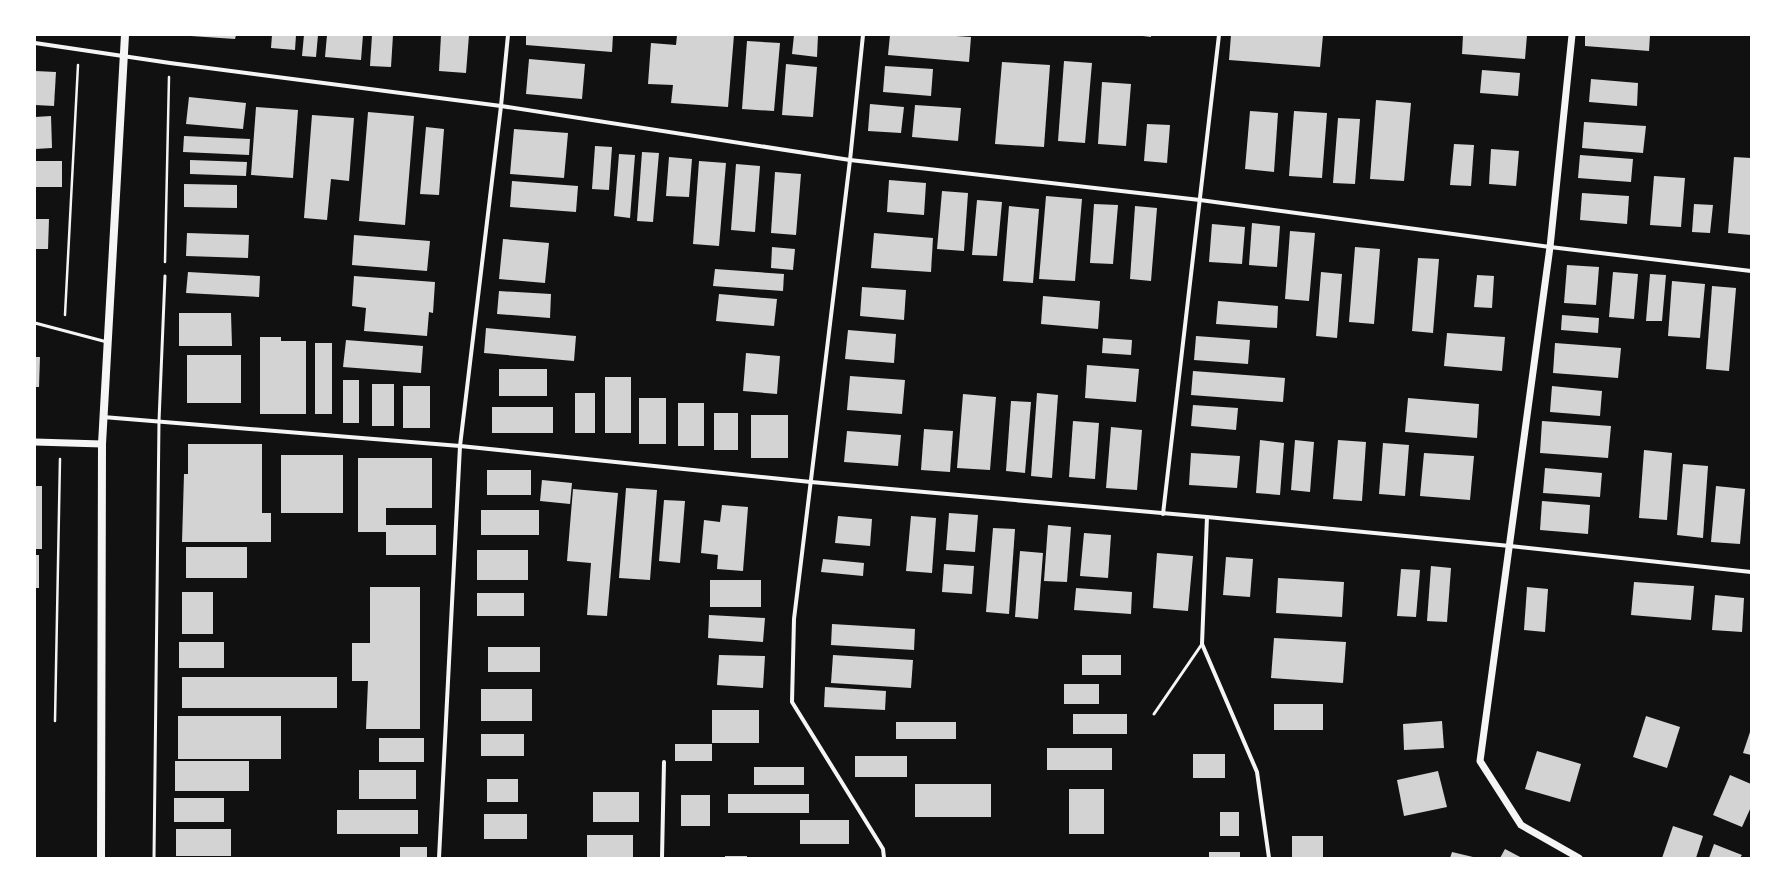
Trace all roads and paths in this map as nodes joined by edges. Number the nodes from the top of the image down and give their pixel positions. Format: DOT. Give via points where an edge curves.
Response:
graph roads {
  1 [pos="125,35"];
  2 [pos="508,35"];
  3 [pos="863,35"];
  4 [pos="1219,35"];
  5 [pos="1572,35"];
  6 [pos="35,43"];
  7 [pos="79,50"];
  8 [pos="124,57"];
  9 [pos="170,63"];
  10 [pos="501,106"];
  11 [pos="850,160"];
  12 [pos="1200,200"];
  13 [pos="1550,247"];
  14 [pos="1751,271"];
  15 [pos="165,276"];
  16 [pos="35,323"];
  17 [pos="64,332"];
  18 [pos="108,343"];
  19 [pos="103,417"];
  20 [pos="159,421"];
  21 [pos="35,442"];
  22 [pos="60,442"];
  23 [pos="102,444"];
  24 [pos="460,446"];
  25 [pos="810,482"];
  26 [pos="1163,514"];
  27 [pos="1207,517"];
  28 [pos="1510,546"];
  29 [pos="1751,572"];
  30 [pos="1202,644"];
  31 [pos="1154,714"];
  32 [pos="55,721"];
  33 [pos="664,762"];
  34 [pos="101,858"];
  35 [pos="154,858"];
  36 [pos="440,858"];
  37 [pos="662,858"];
  38 [pos="884,858"];
  39 [pos="1269,858"];
  40 [pos="1579,858"];
  1 -- 8 [label="main road"];
  2 -- 10 [label="street"];
  3 -- 11 [label="street"];
  4 -- 12 [label="street"];
  5 -- 13 [label="street"];
  6 -- 7 [label="street"];
  7 -- 8 [label="street"];
  7 -- 17 [label="path"];
  8 -- 9 [label="street"];
  8 -- 18 [label="main road"];
  9 -- 10 [label="street"];
  9 -- 15 [label="path"];
  10 -- 11 [label="street"];
  10 -- 24 [label="street"];
  11 -- 12 [label="street"];
  11 -- 25 [label="street"];
  12 -- 13 [label="street"];
  12 -- 26 [label="street"];
  13 -- 14 [label="street"];
  13 -- 28 [label="street"];
  15 -- 20 [label="lane"];
  16 -- 17 [label="lane"];
  17 -- 18 [label="lane"];
  18 -- 19 [label="main road"];
  19 -- 20 [label="street"];
  19 -- 23 [label="main road"];
  20 -- 24 [label="street"];
  20 -- 35 [label="lane"];
  21 -- 22 [label="street"];
  22 -- 23 [label="street"];
  22 -- 32 [label="path"];
  23 -- 34 [label="main road"];
  24 -- 25 [label="street"];
  24 -- 36 [label="street"];
  25 -- 26 [label="street"];
  25 -- 38 [label="street" via="794,619 792,702 884,849"];
  26 -- 27 [label="street"];
  27 -- 28 [label="street"];
  27 -- 30 [label="street"];
  28 -- 29 [label="street"];
  28 -- 40 [label="street" via="1480,761 1521,825"];
  30 -- 31 [label="lane"];
  30 -- 39 [label="street" via="1257,772"];
  33 -- 37 [label="street"];
}
